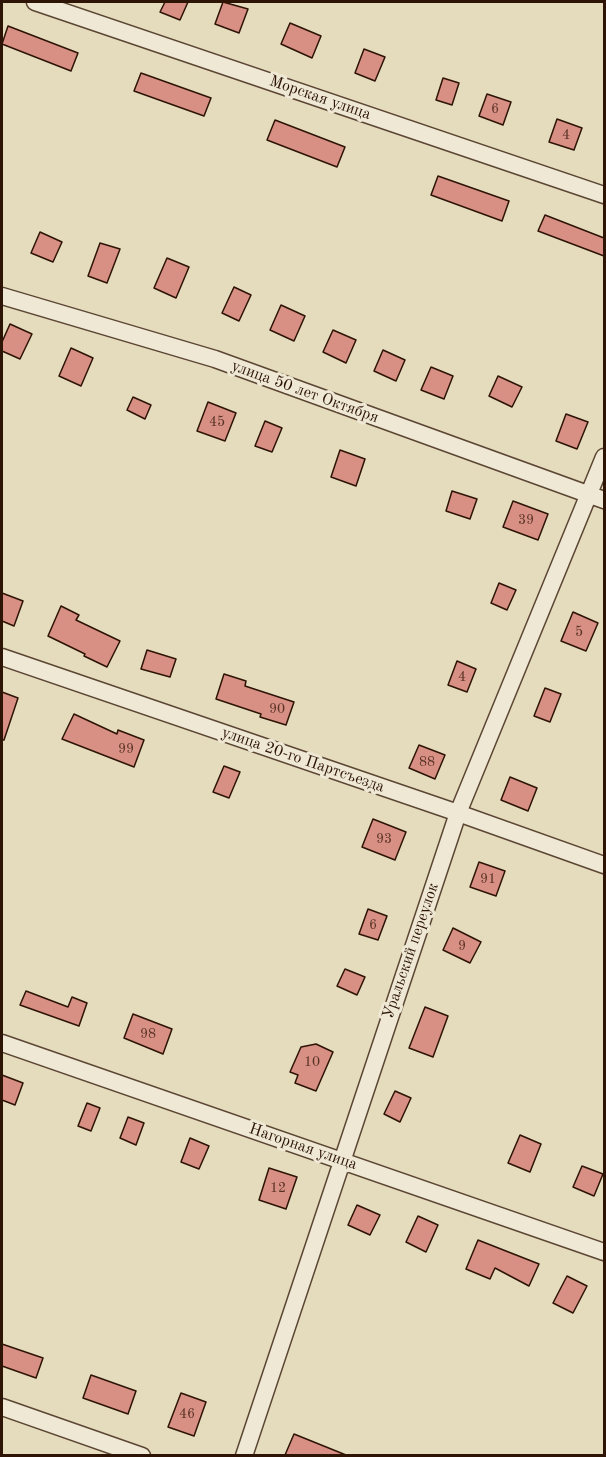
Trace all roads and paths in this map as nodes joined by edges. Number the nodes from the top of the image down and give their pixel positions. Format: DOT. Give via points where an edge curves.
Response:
graph roads {
  1 [pos="35,2"];
  2 [pos="604,195"];
  3 [pos="2,296"];
  4 [pos="604,457"];
  5 [pos="597,498"];
  6 [pos="2,657"];
  7 [pos="458,813"];
  8 [pos="604,865"];
  9 [pos="2,1043"];
  10 [pos="341,1160"];
  11 [pos="604,1252"];
  12 [pos="2,1407"];
  13 [pos="142,1455"];
  14 [pos="244,1455"];
  1 -- 2 [label="street, Морская улица"];
  3 -- 5 [label="street, улица 50 лет Октября" via="215,359"];
  4 -- 5 [label="street, Уральский переулок"];
  5 -- 7 [label="street, Уральский переулок"];
  6 -- 7 [label="street, улица 20-го Партсъезда"];
  7 -- 8 [label="street, улица 20-го Партсъезда"];
  7 -- 10 [label="street, Уральский переулок"];
  9 -- 10 [label="street, Нагорная улица"];
  10 -- 11 [label="street, Нагорная улица"];
  10 -- 14 [label="street, Уральский переулок"];
  12 -- 13 [label="street"];
}
